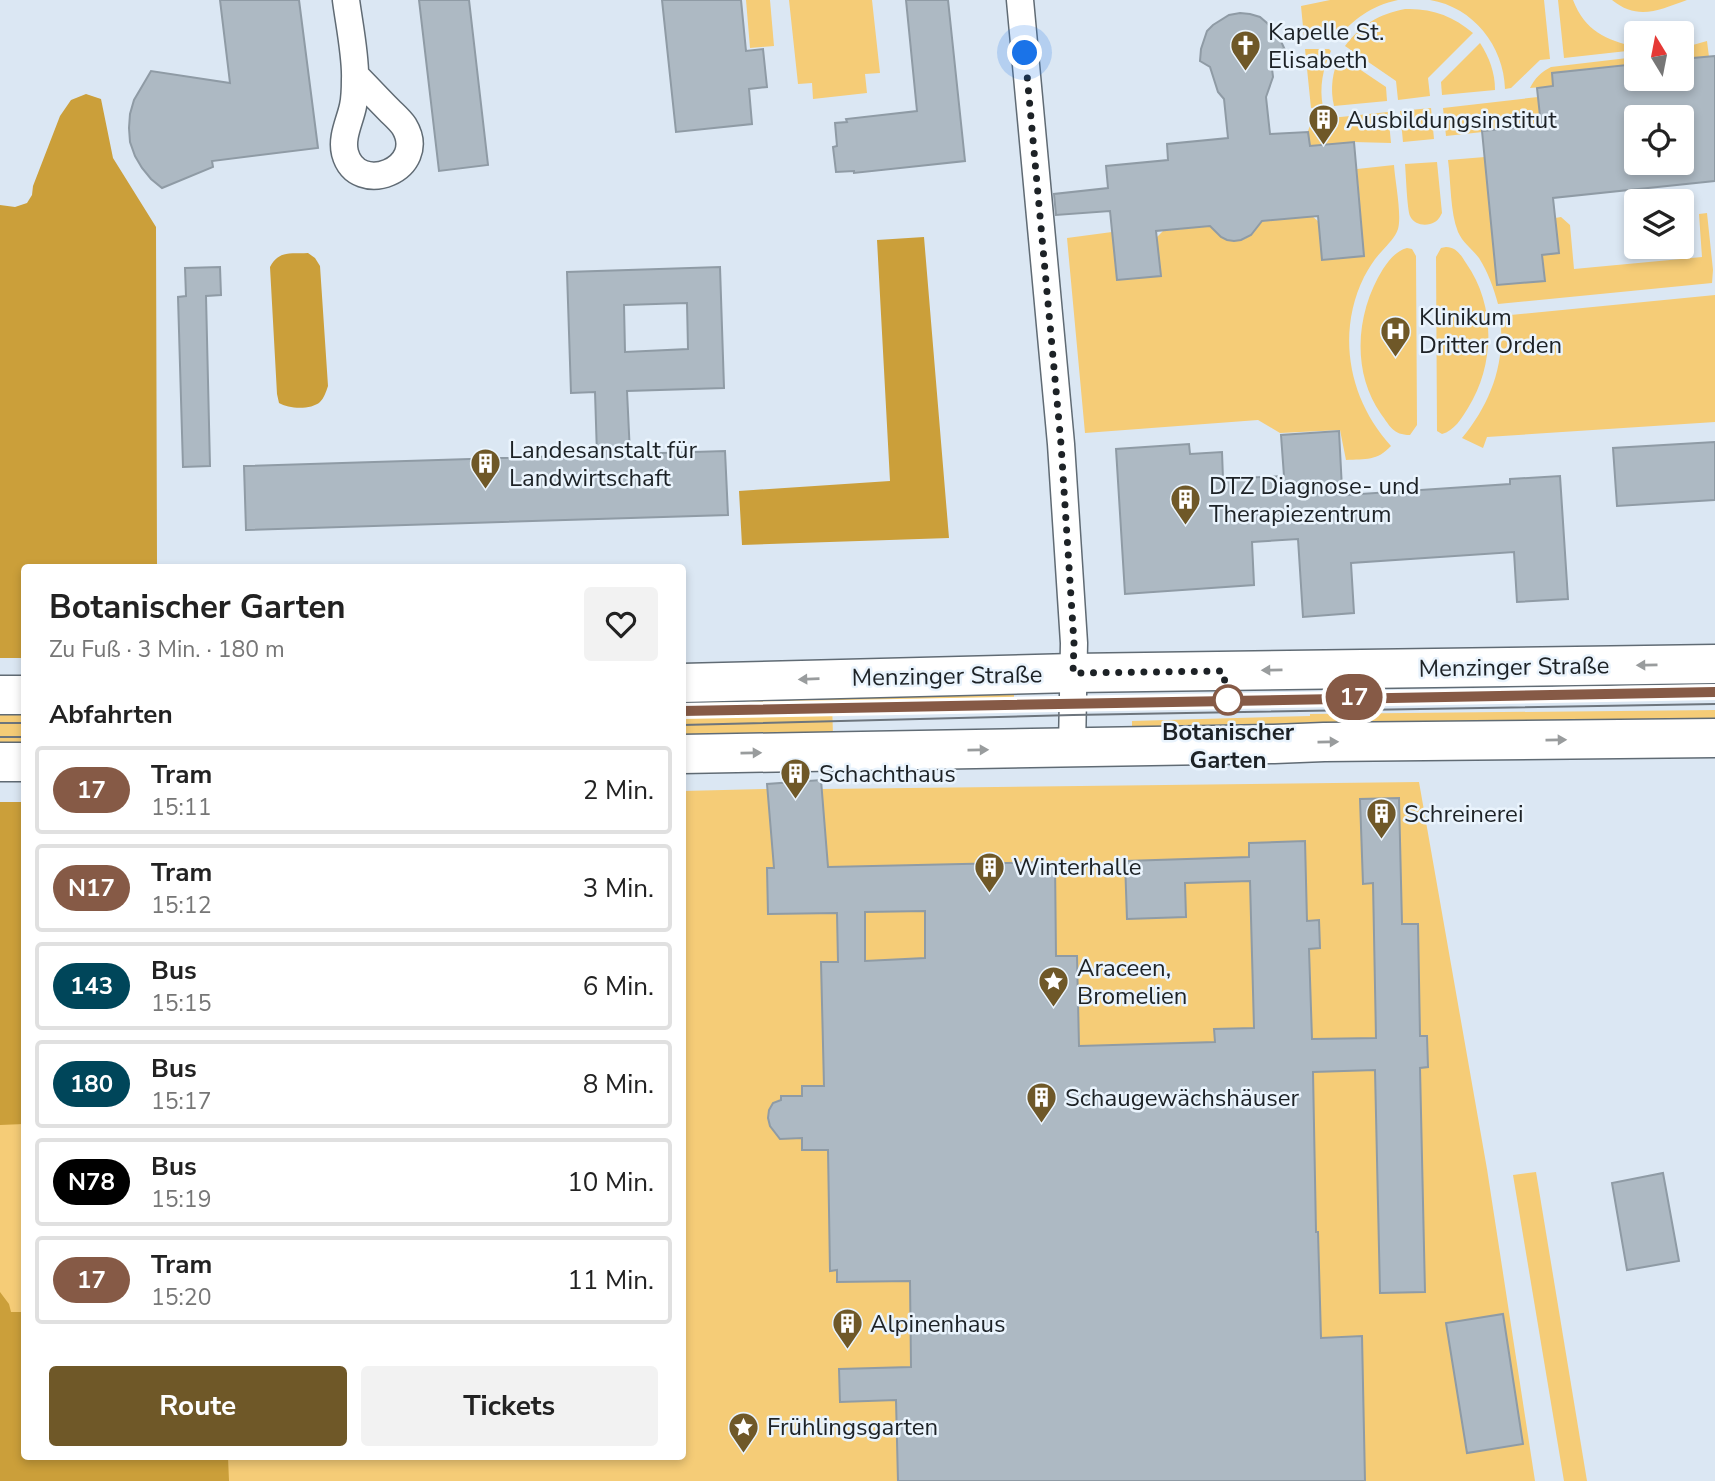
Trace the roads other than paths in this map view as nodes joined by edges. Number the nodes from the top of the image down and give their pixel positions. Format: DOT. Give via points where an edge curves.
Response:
graph roads {
  1 [pos="346,0"];
  2 [pos="1020,0"];
  3 [pos="356,76"];
  4 [pos="1715,664"];
  5 [pos="1073,673"];
  6 [pos="686,683"];
  7 [pos="0,695"];
  8 [pos="21,695"];
  9 [pos="1715,738"];
  10 [pos="1072,748"];
  11 [pos="686,754"];
  12 [pos="0,762"];
  13 [pos="21,762"];
  1 -- 3 [label="street"];
  2 -- 5 [label="street" via="1061,444"];
  4 -- 5 [label="main road, Menzinger Straße, one-way"];
  5 -- 6 [label="main road, Menzinger Straße, one-way"];
  5 -- 10 [label="street"];
  7 -- 8 [label="main road"];
  10 -- 9 [label="main road, one-way"];
  11 -- 10 [label="main road, one-way"];
  12 -- 13 [label="main road"];
}
